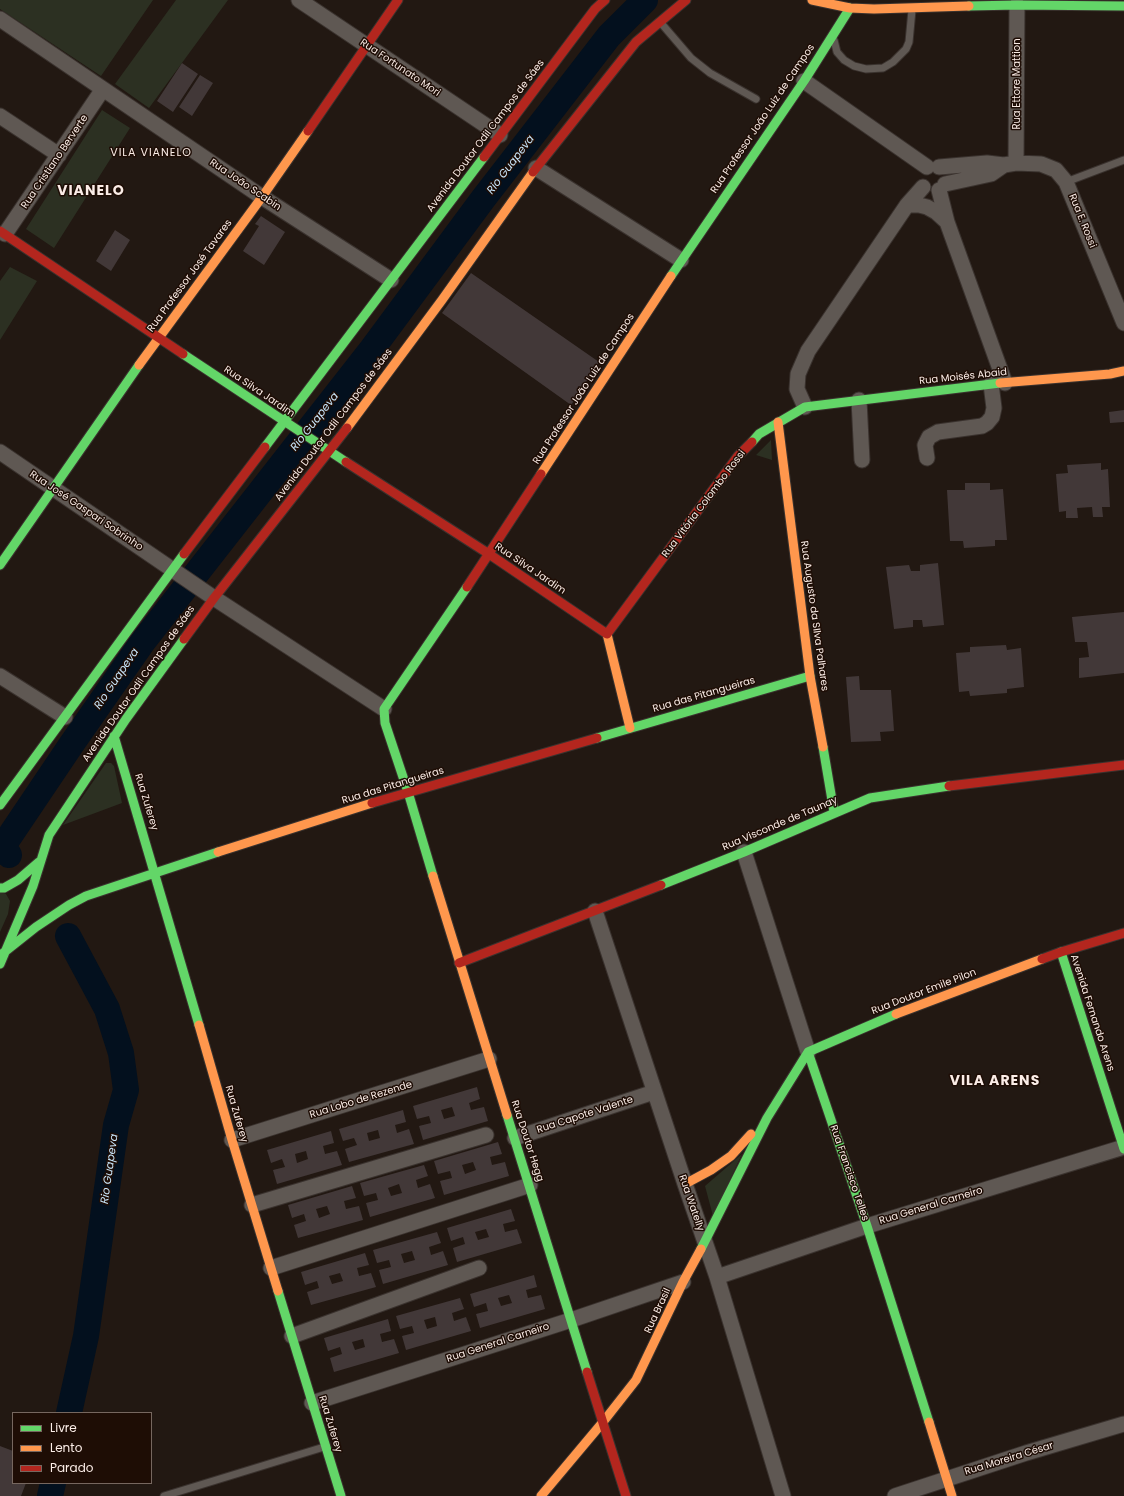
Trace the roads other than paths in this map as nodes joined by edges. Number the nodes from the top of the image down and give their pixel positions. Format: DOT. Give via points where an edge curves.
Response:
graph roads {
  1 [pos="398,0"];
  2 [pos="605,0"];
  3 [pos="686,0"];
  4 [pos="812,0"];
  5 [pos="896,0"];
  6 [pos="310,3"];
  7 [pos="1017,5"];
  8 [pos="1124,6"];
  9 [pos="850,8"];
  10 [pos="912,8"];
  11 [pos="874,9"];
  12 [pos="0,19"];
  13 [pos="660,21"];
  14 [pos="833,36"];
  15 [pos="366,46"];
  16 [pos="804,81"];
  17 [pos="104,89"];
  18 [pos="756,99"];
  19 [pos="0,116"];
  20 [pos="500,135"];
  21 [pos="59,155"];
  22 [pos="1124,160"];
  23 [pos="1010,164"];
  24 [pos="933,167"];
  25 [pos="536,168"];
  26 [pos="1066,182"];
  27 [pos="923,187"];
  28 [pos="942,187"];
  29 [pos="262,197"];
  30 [pos="908,206"];
  31 [pos="947,222"];
  32 [pos="3,233"];
  33 [pos="681,260"];
  34 [pos="391,280"];
  35 [pos="1124,323"];
  36 [pos="158,338"];
  37 [pos="1124,371"];
  38 [pos="998,383"];
  39 [pos="859,400"];
  40 [pos="806,408"];
  41 [pos="284,422"];
  42 [pos="778,422"];
  43 [pos="330,451"];
  44 [pos="0,452"];
  45 [pos="927,458"];
  46 [pos="862,460"];
  47 [pos="53,489"];
  48 [pos="489,554"];
  49 [pos="0,564"];
  50 [pos="176,573"];
  51 [pos="210,596"];
  52 [pos="607,634"];
  53 [pos="0,676"];
  54 [pos="810,676"];
  55 [pos="384,708"];
  56 [pos="65,717"];
  57 [pos="630,728"];
  58 [pos="114,736"];
  59 [pos="1124,765"];
  60 [pos="408,792"];
  61 [pos="0,806"];
  62 [pos="834,812"];
  63 [pos="744,852"];
  64 [pos="39,862"];
  65 [pos="155,872"];
  66 [pos="0,888"];
  67 [pos="595,911"];
  68 [pos="1124,933"];
  69 [pos="1061,952"];
  70 [pos="3,954"];
  71 [pos="459,963"];
  72 [pos="0,964"];
  73 [pos="808,1052"];
  74 [pos="489,1059"];
  75 [pos="654,1092"];
  76 [pos="767,1118"];
  77 [pos="486,1136"];
  78 [pos="515,1138"];
  79 [pos="232,1140"];
  80 [pos="1124,1148"];
  81 [pos="685,1184"];
  82 [pos="530,1185"];
  83 [pos="252,1205"];
  84 [pos="867,1226"];
  85 [pos="705,1242"];
  86 [pos="271,1268"];
  87 [pos="479,1268"];
  88 [pos="717,1277"];
  89 [pos="683,1282"];
  90 [pos="571,1320"];
  91 [pos="292,1336"];
  92 [pos="312,1403"];
  93 [pos="603,1422"];
  94 [pos="1124,1424"];
  95 [pos="326,1447"];
  96 [pos="947,1479"];
  97 [pos="164,1496"];
  98 [pos="341,1496"];
  99 [pos="541,1496"];
  100 [pos="626,1496"];
  101 [pos="783,1496"];
  102 [pos="895,1496"];
  103 [pos="952,1496"];
  1 -- 15 [label="main road, Rua Professor José Tavares"];
  2 -- 20 [label="main road, Avenida Doutor Odil Campos de Sáes" via="595,9"];
  3 -- 13 [label="main road, Avenida Doutor Odil Campos de Sáes"];
  4 -- 9 [label="main road"];
  5 -- 11 [label="main road"];
  6 -- 15 [label="street, Rua Fortunato Mori"];
  7 -- 8 [label="main road"];
  7 -- 10 [label="main road"];
  7 -- 23 [label="street, Rua Ettore Mattion"];
  9 -- 11 [label="main road"];
  9 -- 14 [label="main road, Rua Professor João Luiz de Campos"];
  10 -- 11 [label="main road"];
  10 -- 14 [label="lane" via="909,42 893,62 883,68 866,69 844,60 837,52"];
  12 -- 17 [label="street, Rua João Scabin"];
  13 -- 18 [label="lane" via="691,58 710,73"];
  13 -- 25 [label="main road, Avenida Doutor Odil Campos de Sáes" via="636,42"];
  14 -- 16 [label="main road, Rua Professor João Luiz de Campos"];
  15 -- 20 [label="street, Rua Fortunato Mori"];
  15 -- 29 [label="main road, Rua Professor José Tavares"];
  16 -- 24 [label="street"];
  16 -- 33 [label="main road, Rua Professor João Luiz de Campos"];
  17 -- 21 [label="street, Rua Cristiano Berverte"];
  17 -- 29 [label="street, Rua João Scabin"];
  19 -- 21 [label="street"];
  20 -- 34 [label="main road, Avenida Doutor Odil Campos de Sáes"];
  21 -- 32 [label="street, Rua Cristiano Berverte"];
  22 -- 26 [label="lane"];
  23 -- 24 [label="street, Rua E. Rossi"];
  23 -- 26 [label="street, Rua E. Rossi" via="1042,164 1056,170"];
  23 -- 28 [label="street" via="991,174"];
  24 -- 27 [label="street" via="921,174"];
  24 -- 28 [label="street" via="946,176"];
  25 -- 33 [label="street"];
  25 -- 43 [label="main road, Avenida Doutor Odil Campos de Sáes"];
  26 -- 35 [label="street, Rua E. Rossi"];
  27 -- 28 [label="street" via="930,191"];
  27 -- 30 [label="street"];
  28 -- 31 [label="street"];
  29 -- 34 [label="street, Rua João Scabin"];
  29 -- 36 [label="main road, Rua Professor José Tavares"];
  30 -- 31 [label="street" via="927,207"];
  30 -- 40 [label="street" via="808,351 798,374 797,389"];
  31 -- 38 [label="street"];
  32 -- 36 [label="main road, Rua Silva Jardim"];
  33 -- 48 [label="main road, Rua Professor João Luiz de Campos"];
  34 -- 41 [label="main road, Avenida Doutor Odil Campos de Sáes"];
  36 -- 41 [label="main road, Rua Silva Jardim"];
  36 -- 47 [label="main road, Rua Professor José Tavares"];
  37 -- 38 [label="main road, Rua Moisés Abaid"];
  38 -- 39 [label="main road, Rua Moisés Abaid"];
  38 -- 45 [label="street" via="992,417 988,422 982,426 938,432 930,437 925,445"];
  39 -- 40 [label="main road, Rua Moisés Abaid"];
  39 -- 46 [label="street"];
  40 -- 42 [label="main road, Rua Vitória Colombo Rossi"];
  41 -- 43 [label="main road, Rua Silva Jardim"];
  41 -- 50 [label="main road, Avenida Doutor Odil Campos de Sáes"];
  42 -- 52 [label="main road, Rua Vitória Colombo Rossi" via="759,434 738,456"];
  42 -- 54 [label="main road, Rua Augusto da SIlva Palhares"];
  43 -- 48 [label="main road, Rua Silva Jardim"];
  43 -- 51 [label="main road, Avenida Doutor Odil Campos de Sáes"];
  44 -- 47 [label="street, Rua José Gaspari Sobrinho"];
  47 -- 49 [label="main road, Rua Professor José Tavares"];
  47 -- 50 [label="street, Rua José Gaspari Sobrinho"];
  48 -- 52 [label="main road, Rua Silva Jardim"];
  48 -- 55 [label="main road, Rua Professor João Luiz de Campos"];
  50 -- 51 [label="street, Rua José Gaspari Sobrinho"];
  50 -- 56 [label="main road, Avenida Doutor Odil Campos de Sáes"];
  51 -- 55 [label="street"];
  51 -- 58 [label="main road, Avenida Doutor Odil Campos de Sáes"];
  52 -- 57 [label="main road"];
  53 -- 56 [label="street"];
  54 -- 57 [label="main road, Rua das Pitangueiras"];
  54 -- 62 [label="main road, Rua Augusto da SIlva Palhares"];
  55 -- 60 [label="main road" via="385,723"];
  56 -- 61 [label="main road, Avenida Doutor Odil Campos de Sáes"];
  57 -- 60 [label="main road, Rua das Pitangueiras"];
  58 -- 64 [label="main road, Avenida Doutor Odil Campos de Sáes" via="49,835"];
  58 -- 65 [label="main road, Rua Zuferey"];
  59 -- 62 [label="main road, Rua Visconde de Taunay" via="904,792 870,798"];
  60 -- 65 [label="main road, Rua das Pitangueiras"];
  60 -- 71 [label="main road, Rua Doutor Hegg"];
  62 -- 63 [label="main road, Rua Visconde de Taunay"];
  63 -- 67 [label="main road, Rua Visconde de Taunay"];
  63 -- 73 [label="street, Rua Francisco Telles"];
  64 -- 66 [label="main road" via="18,880"];
  64 -- 70 [label="main road, Avenida Doutor Odil Campos de Sáes" via="33,886"];
  65 -- 70 [label="main road, Rua das Pitangueiras" via="86,896 69,905 36,927"];
  65 -- 79 [label="main road, Rua Zuferey"];
  67 -- 71 [label="main road, Rua Visconde de Taunay"];
  67 -- 75 [label="street, Rua Watelly"];
  68 -- 69 [label="main road, Rua Doutor Emile Pilon"];
  69 -- 73 [label="main road, Rua Doutor Emile Pilon" via="886,1018"];
  69 -- 80 [label="main road, Avenida Fernando Arens"];
  70 -- 72 [label="main road, Avenida Doutor Odil Campos de Sáes"];
  71 -- 74 [label="main road, Rua Doutor Hegg"];
  73 -- 76 [label="main road"];
  73 -- 84 [label="main road, Rua Francisco Telles"];
  74 -- 78 [label="main road, Rua Doutor Hegg"];
  74 -- 79 [label="street, Rua Lobo de Rezende"];
  75 -- 78 [label="street, Rua Capote Valente"];
  75 -- 81 [label="street, Rua Watelly"];
  76 -- 81 [label="main road" via="731,1156"];
  76 -- 85 [label="main road, Rua Brasil"];
  77 -- 83 [label="street"];
  78 -- 82 [label="main road, Rua Doutor Hegg"];
  79 -- 83 [label="main road, Rua Zuferey"];
  80 -- 84 [label="street, Rua General Carneiro"];
  81 -- 85 [label="street, Rua Watelly"];
  82 -- 86 [label="street"];
  82 -- 90 [label="main road, Rua Doutor Hegg"];
  83 -- 86 [label="main road, Rua Zuferey"];
  84 -- 88 [label="street, Rua General Carneiro"];
  84 -- 96 [label="main road, Rua Francisco Telles"];
  85 -- 88 [label="street, Rua Watelly"];
  85 -- 89 [label="main road, Rua Brasil"];
  86 -- 91 [label="main road, Rua Zuferey"];
  87 -- 91 [label="street"];
  88 -- 101 [label="street, Rua Watelly"];
  89 -- 90 [label="street, Rua General Carneiro"];
  89 -- 93 [label="main road, Rua Brasil" via="636,1380"];
  90 -- 92 [label="street, Rua General Carneiro"];
  90 -- 93 [label="main road, Rua Doutor Hegg"];
  91 -- 92 [label="main road, Rua Zuferey"];
  92 -- 95 [label="main road, Rua Zuferey"];
  93 -- 99 [label="main road, Rua Brasil"];
  93 -- 100 [label="main road, Rua Doutor Hegg"];
  94 -- 96 [label="street, Rua Moreira César"];
  95 -- 97 [label="lane"];
  95 -- 98 [label="main road, Rua Zuferey"];
  96 -- 102 [label="street, Rua Moreira César"];
  96 -- 103 [label="main road, Rua Francisco Telles"];
}
